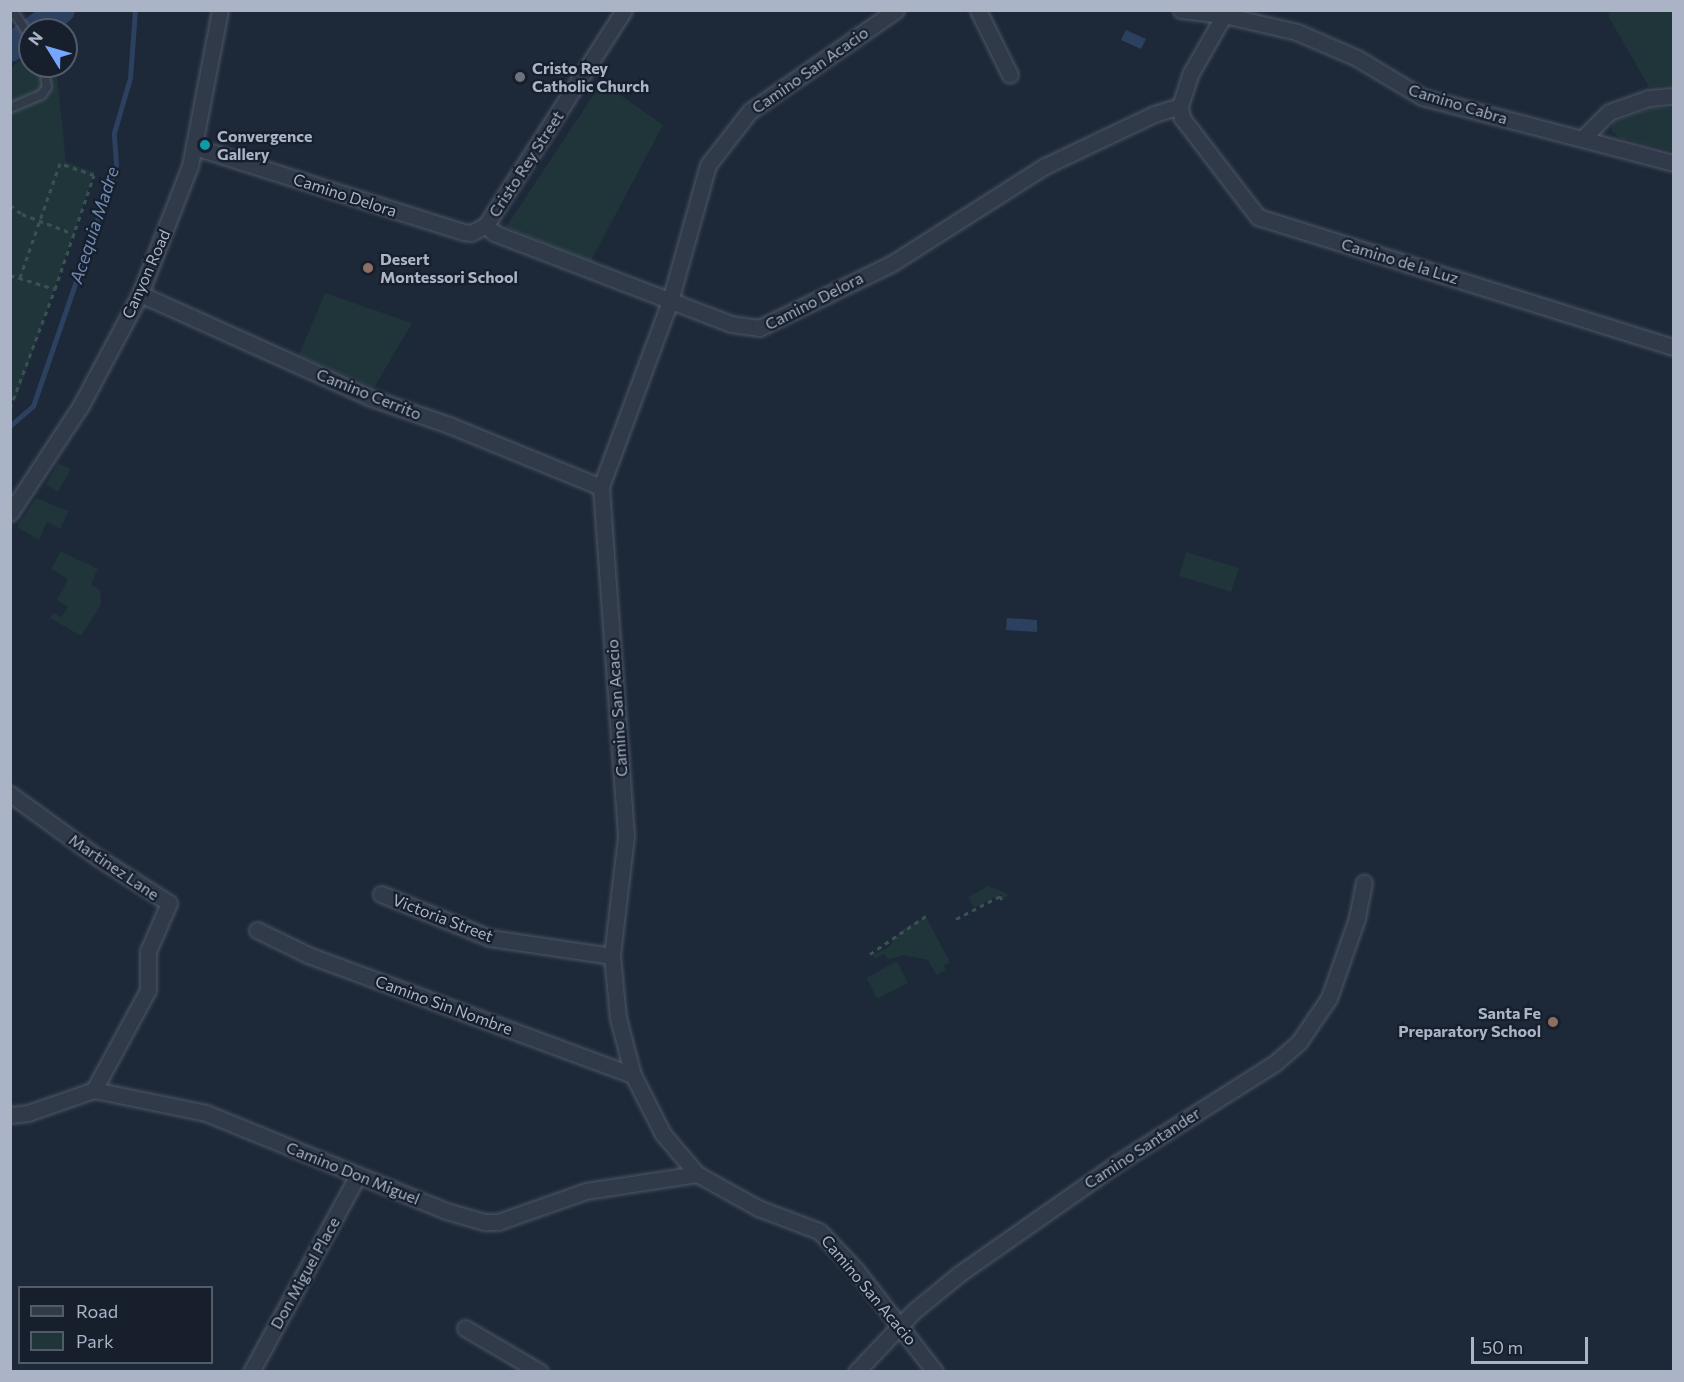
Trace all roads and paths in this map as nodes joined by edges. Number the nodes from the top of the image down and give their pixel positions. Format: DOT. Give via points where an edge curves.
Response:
graph roads {
  1 [pos="220,10"];
  2 [pos="624,10"];
  3 [pos="896,10"];
  4 [pos="978,10"];
  5 [pos="1181,10"];
  6 [pos="1224,15"];
  7 [pos="1010,75"];
  8 [pos="45,78"];
  9 [pos="1674,96"];
  10 [pos="1180,106"];
  11 [pos="10,108"];
  12 [pos="1582,139"];
  13 [pos="195,147"];
  14 [pos="1674,163"];
  15 [pos="10,205"];
  16 [pos="40,221"];
  17 [pos="486,225"];
  18 [pos="74,234"];
  19 [pos="10,275"];
  20 [pos="20,277"];
  21 [pos="55,289"];
  22 [pos="140,294"];
  23 [pos="670,301"];
  24 [pos="1674,347"];
  25 [pos="10,408"];
  26 [pos="601,487"];
  27 [pos="10,513"];
  28 [pos="10,794"];
  29 [pos="1364,883"];
  30 [pos="381,894"];
  31 [pos="1002,900"];
  32 [pos="926,916"];
  33 [pos="956,919"];
  34 [pos="257,930"];
  35 [pos="870,954"];
  36 [pos="612,956"];
  37 [pos="633,1075"];
  38 [pos="94,1090"];
  39 [pos="10,1115"];
  40 [pos="697,1174"];
  41 [pos="358,1175"];
  42 [pos="901,1327"];
  43 [pos="465,1328"];
  44 [pos="251,1371"];
  45 [pos="540,1371"];
  46 [pos="856,1371"];
  47 [pos="935,1371"];
  1 -- 13 [label="street, Canyon Road"];
  2 -- 17 [label="street, Cristo Rey Street"];
  3 -- 23 [label="street, Camino San Acacio" via="750,111 708,165"];
  4 -- 7 [label="street"];
  5 -- 6 [label="street, Camino Cabra"];
  6 -- 10 [label="street" via="1191,73"];
  6 -- 12 [label="street, Camino Cabra" via="1329,44 1422,97"];
  8 -- 11 [label="lane" via="47,87 41,95"];
  9 -- 12 [label="street" via="1649,98 1609,112"];
  10 -- 23 [label="street, Camino Delora" via="1154,114 1045,166 891,264 850,281 767,326 747,328"];
  10 -- 24 [label="street, Camino de la Luz" via="1182,118 1258,217"];
  12 -- 14 [label="street, Camino Cabra"];
  13 -- 17 [label="street, Camino Delora" via="463,232 471,233"];
  13 -- 22 [label="street, Canyon Road"];
  15 -- 16 [label="path"];
  16 -- 18 [label="path"];
  16 -- 18 [label="path" via="60,163 94,175"];
  16 -- 20 [label="path"];
  17 -- 23 [label="street, Camino Delora" via="494,233"];
  18 -- 21 [label="path"];
  19 -- 20 [label="path"];
  20 -- 21 [label="path"];
  21 -- 25 [label="path"];
  22 -- 26 [label="street, Camino Cerrito" via="371,398"];
  22 -- 27 [label="street, Canyon Road" via="80,407"];
  23 -- 26 [label="street, Camino San Acacio"];
  26 -- 36 [label="street, Camino San Acacio" via="626,836"];
  28 -- 38 [label="street, Martinez Lane" via="96,857 169,903 148,951 148,990"];
  29 -- 42 [label="street, Camino Santander" via="1357,918 1329,998 1299,1042 1275,1062 1000,1243 914,1311"];
  30 -- 36 [label="street, Victoria Street" via="490,938"];
  31 -- 33 [label="path" via="1000,896"];
  32 -- 35 [label="path"];
  34 -- 37 [label="street, Camino Sin Nombre" via="308,955"];
  36 -- 37 [label="street, Camino San Acacio" via="618,1018"];
  37 -- 40 [label="street, Camino San Acacio" via="663,1134"];
  38 -- 39 [label="street" via="28,1113"];
  38 -- 41 [label="street, Camino Don Miguel" via="206,1113"];
  40 -- 41 [label="street, Camino Don Miguel" via="586,1191 498,1222 467,1219"];
  40 -- 42 [label="street, Camino San Acacio" via="758,1208 819,1230"];
  41 -- 44 [label="street, Don Miguel Place"];
  42 -- 46 [label="street, Camino Santander"];
  42 -- 47 [label="street, Camino San Acacio"];
  43 -- 45 [label="street"];
}
